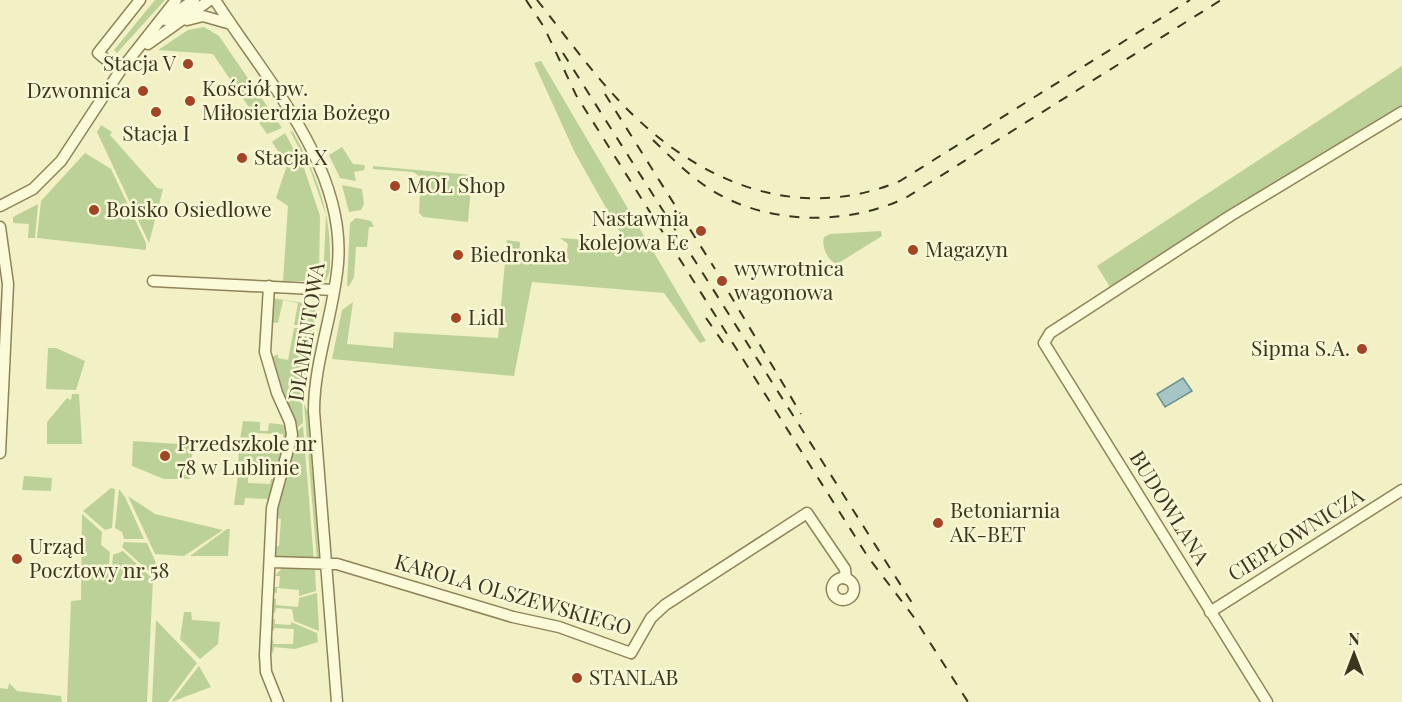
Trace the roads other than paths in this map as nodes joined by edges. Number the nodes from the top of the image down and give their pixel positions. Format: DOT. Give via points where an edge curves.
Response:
graph roads {
  1 [pos="140,0"];
  2 [pos="176,0"];
  3 [pos="194,0"];
  4 [pos="210,0"];
  5 [pos="215,0"];
  6 [pos="178,24"];
  7 [pos="231,24"];
  8 [pos="158,26"];
  9 [pos="133,54"];
  10 [pos="120,71"];
  11 [pos="1402,112"];
  12 [pos="1,204"];
  13 [pos="0,227"];
  14 [pos="153,280"];
  15 [pos="269,286"];
  16 [pos="334,290"];
  17 [pos="0,453"];
  18 [pos="1402,490"];
  19 [pos="271,562"];
  20 [pos="326,564"];
  21 [pos="846,579"];
  22 [pos="1210,612"];
  23 [pos="278,702"];
  24 [pos="337,702"];
  25 [pos="1268,702"];
  1 -- 10 [label="street" via="98,53"];
  2 -- 8 [label="street"];
  3 -- 8 [label="street"];
  4 -- 6 [label="street"];
  5 -- 7 [label="street, DIAMENTOWA"];
  6 -- 7 [label="street" via="203,16"];
  6 -- 9 [label="street"];
  7 -- 16 [label="street, DIAMENTOWA" via="302,132 326,181 338,247"];
  8 -- 9 [label="street"];
  9 -- 10 [label="street"];
  10 -- 12 [label="street" via="53,170 33,189"];
  11 -- 22 [label="street, BUDOWLANA" via="1047,329 1044,343"];
  13 -- 17 [label="street" via="8,281"];
  14 -- 15 [label="street"];
  15 -- 16 [label="street"];
  15 -- 19 [label="street" via="266,352 292,435 272,508"];
  16 -- 20 [label="street, DIAMENTOWA" via="314,398"];
  18 -- 22 [label="street, CIEPŁOWNICZA"];
  19 -- 20 [label="street"];
  19 -- 23 [label="street" via="266,672"];
  20 -- 21 [label="street, KAROLA OLSZEWSKIEGO" via="351,567 513,617 559,627 631,654 651,618 665,605 807,513 845,569"];
  20 -- 24 [label="street, DIAMENTOWA"];
  22 -- 25 [label="street, BUDOWLANA"];
}
